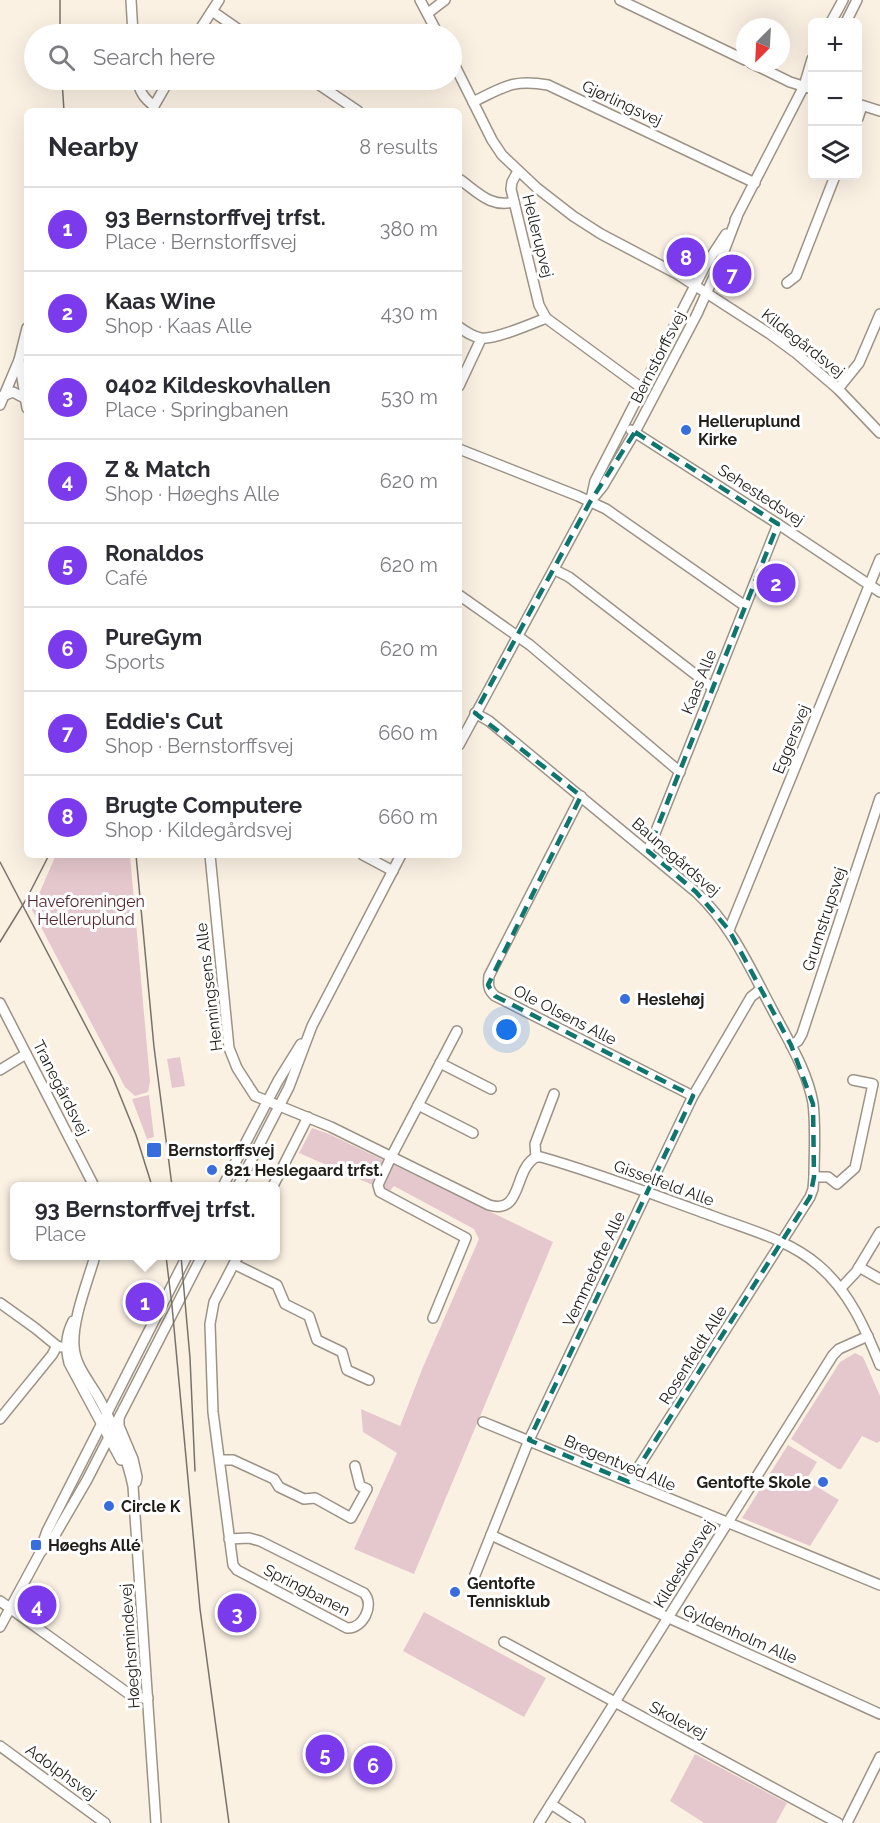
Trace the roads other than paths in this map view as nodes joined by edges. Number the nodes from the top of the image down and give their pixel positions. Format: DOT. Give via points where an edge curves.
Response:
graph roads {
  1 [pos="131,0"];
  2 [pos="219,0"];
  3 [pos="420,0"];
  4 [pos="445,0"];
  5 [pos="620,0"];
  6 [pos="843,0"];
  7 [pos="858,0"];
  8 [pos="212,11"];
  9 [pos="428,13"];
  10 [pos="833,18"];
  11 [pos="848,18"];
  12 [pos="133,24"];
  13 [pos="204,24"];
  14 [pos="231,24"];
  15 [pos="433,24"];
  16 [pos="736,56"];
  17 [pos="769,72"];
  18 [pos="462,80"];
  19 [pos="808,88"];
  20 [pos="140,90"];
  21 [pos="164,90"];
  22 [pos="327,90"];
  23 [pos="473,102"];
  24 [pos="862,106"];
  25 [pos="153,108"];
  26 [pos="155,108"];
  27 [pos="354,108"];
  28 [pos="880,111"];
  29 [pos="518,171"];
  30 [pos="833,180"];
  31 [pos="462,182"];
  32 [pos="754,183"];
  33 [pos="514,202"];
  34 [pos="737,217"];
  35 [pos="787,283"];
  36 [pos="696,286"];
  37 [pos="707,293"];
  38 [pos="880,314"];
  39 [pos="546,318"];
  40 [pos="462,329"];
  41 [pos="481,339"];
  42 [pos="24,340"];
  43 [pos="19,360"];
  44 [pos="462,380"];
  45 [pos="643,389"];
  46 [pos="838,389"];
  47 [pos="24,391"];
  48 [pos="2,400"];
  49 [pos="24,402"];
  50 [pos="624,426"];
  51 [pos="635,432"];
  52 [pos="880,434"];
  53 [pos="462,450"];
  54 [pos="590,502"];
  55 [pos="778,524"];
  56 [pos="880,560"];
  57 [pos="555,570"];
  58 [pos="870,585"];
  59 [pos="880,592"];
  60 [pos="462,597"];
  61 [pos="745,606"];
  62 [pos="519,636"];
  63 [pos="713,688"];
  64 [pos="476,713"];
  65 [pos="462,739"];
  66 [pos="680,772"];
  67 [pos="581,796"];
  68 [pos="880,798"];
  69 [pos="648,851"];
  70 [pos="210,858"];
  71 [pos="369,858"];
  72 [pos="400,858"];
  73 [pos="393,871"];
  74 [pos="729,930"];
  75 [pos="761,989"];
  76 [pos="0,1004"];
  77 [pos="312,1026"];
  78 [pos="457,1031"];
  79 [pos="791,1046"];
  80 [pos="26,1054"];
  81 [pos="440,1063"];
  82 [pos="0,1070"];
  83 [pos="853,1080"];
  84 [pos="491,1089"];
  85 [pos="554,1094"];
  86 [pos="693,1096"];
  87 [pos="267,1101"];
  88 [pos="418,1105"];
  89 [pos="279,1106"];
  90 [pos="309,1117"];
  91 [pos="473,1133"];
  92 [pos="391,1157"];
  93 [pos="536,1157"];
  94 [pos="814,1177"];
  95 [pos="92,1182"];
  96 [pos="225,1182"];
  97 [pos="240,1182"];
  98 [pos="275,1182"];
  99 [pos="647,1192"];
  100 [pos="880,1232"];
  101 [pos="781,1242"];
  102 [pos="94,1260"];
  103 [pos="185,1260"];
  104 [pos="200,1260"];
  105 [pos="236,1260"];
  106 [pos="859,1266"];
  107 [pos="880,1279"];
  108 [pos="841,1288"];
  109 [pos="0,1303"];
  110 [pos="433,1318"];
  111 [pos="868,1336"];
  112 [pos="66,1347"];
  113 [pos="880,1365"];
  114 [pos="369,1380"];
  115 [pos="107,1414"];
  116 [pos="0,1419"];
  117 [pos="119,1419"];
  118 [pos="483,1422"];
  119 [pos="102,1424"];
  120 [pos="111,1434"];
  121 [pos="529,1440"];
  122 [pos="220,1460"];
  123 [pos="355,1466"];
  124 [pos="629,1482"];
  125 [pos="134,1495"];
  126 [pos="727,1524"];
  127 [pos="491,1535"];
  128 [pos="229,1539"];
  129 [pos="40,1553"];
  130 [pos="475,1575"];
  131 [pos="880,1585"];
  132 [pos="0,1601"];
  133 [pos="10,1608"];
  134 [pos="669,1618"];
  135 [pos="0,1627"];
  136 [pos="504,1642"];
  137 [pos="148,1698"];
  138 [pos="615,1703"];
  139 [pos="880,1714"];
  140 [pos="0,1746"];
  141 [pos="880,1757"];
  142 [pos="551,1804"];
  143 [pos="105,1823"];
  144 [pos="156,1823"];
  145 [pos="539,1823"];
  146 [pos="580,1823"];
  147 [pos="838,1823"];
  148 [pos="847,1823"];
  1 -- 12 [label="street"];
  2 -- 8 [label="street"];
  3 -- 9 [label="street"];
  4 -- 9 [label="street"];
  5 -- 16 [label="street"];
  6 -- 10 [label="street"];
  7 -- 11 [label="street"];
  8 -- 13 [label="street"];
  8 -- 14 [label="street"];
  9 -- 15 [label="street"];
  17 -- 19 [label="street"];
  18 -- 23 [label="street"];
  19 -- 32 [label="street, Bernstorffsvej"];
  20 -- 25 [label="street"];
  21 -- 26 [label="street"];
  22 -- 27 [label="street"];
  23 -- 29 [label="street" via="492,140"];
  23 -- 32 [label="street, Gjørlingsvej" via="508,84 548,86"];
  24 -- 28 [label="street"];
  29 -- 33 [label="street, Hellerupvej" via="511,189"];
  29 -- 36 [label="street, Kildegårdsvej" via="573,216"];
  30 -- 35 [label="street" via="796,276"];
  31 -- 33 [label="street" via="492,202"];
  32 -- 34 [label="street, Bernstorffsvej"];
  33 -- 39 [label="street, Hellerupvej" via="539,305"];
  34 -- 36 [label="street, Bernstorffsvej"];
  34 -- 37 [label="street, Bernstorffsvej"];
  36 -- 37 [label="street, Kildegårdsvej"];
  36 -- 45 [label="street, Bernstorffsvej"];
  37 -- 46 [label="street, Kildegårdsvej" via="776,338"];
  37 -- 51 [label="street, Bernstorffsvej"];
  38 -- 46 [label="street" via="859,363"];
  39 -- 41 [label="street"];
  39 -- 45 [label="street"];
  40 -- 41 [label="street"];
  41 -- 44 [label="street"];
  42 -- 43 [label="street"];
  43 -- 47 [label="street"];
  43 -- 48 [label="street"];
  45 -- 50 [label="street, Bernstorffsvej"];
  46 -- 52 [label="street, Kildegårdsvej"];
  48 -- 49 [label="street" via="13,392"];
  50 -- 51 [label="street, Sehestedsvej"];
  50 -- 54 [label="street, Bernstorffsvej" via="595,481"];
  51 -- 54 [label="street, Bernstorffsvej"];
  51 -- 55 [label="street, Sehestedsvej"];
  53 -- 54 [label="street"];
  54 -- 57 [label="street, Bernstorffsvej"];
  54 -- 61 [label="street" via="606,509"];
  55 -- 58 [label="street, Sehestedsvej"];
  55 -- 61 [label="street, Kaas Alle"];
  56 -- 58 [label="street, Eggersvej"];
  57 -- 62 [label="street, Bernstorffsvej"];
  57 -- 63 [label="street"];
  58 -- 59 [label="street, Sehestedsvej"];
  58 -- 74 [label="street, Eggersvej"];
  60 -- 62 [label="street"];
  61 -- 63 [label="street, Kaas Alle"];
  62 -- 64 [label="street, Bernstorffsvej"];
  62 -- 66 [label="street"];
  63 -- 66 [label="street, Kaas Alle"];
  64 -- 65 [label="street, Bernstorffsvej"];
  64 -- 67 [label="street, Baunegårdsvej"];
  66 -- 69 [label="street, Kaas Alle"];
  67 -- 69 [label="street, Baunegårdsvej"];
  67 -- 86 [label="street, Ole Olsens Alle" via="489,976 490,991"];
  68 -- 79 [label="street, Grumstrupsvej" via="802,1034"];
  69 -- 74 [label="street, Baunegårdsvej" via="710,904"];
  70 -- 87 [label="street, Henningsens Alle" via="229,1048 253,1094"];
  71 -- 73 [label="street"];
  72 -- 73 [label="street"];
  73 -- 77 [label="street"];
  74 -- 75 [label="street, Baunegårdsvej"];
  75 -- 79 [label="street, Baunegårdsvej"];
  75 -- 86 [label="street, Vemmetofte Alle" via="751,997"];
  76 -- 80 [label="street, Tranegårdsvej"];
  77 -- 87 [label="street"];
  77 -- 89 [label="street"];
  78 -- 81 [label="street"];
  79 -- 94 [label="street, Baunegårdsvej" via="806,1076 813,1104"];
  80 -- 82 [label="street"];
  80 -- 95 [label="street, Tranegårdsvej"];
  81 -- 84 [label="street"];
  81 -- 88 [label="street"];
  83 -- 94 [label="street" via="873,1084 855,1168 837,1184 828,1177"];
  85 -- 93 [label="street" via="535,1144"];
  86 -- 99 [label="street, Vemmetofte Alle"];
  87 -- 89 [label="street, Henningsens Alle"];
  87 -- 96 [label="street"];
  88 -- 91 [label="street"];
  88 -- 92 [label="street"];
  89 -- 90 [label="street, Henningsens Alle"];
  89 -- 97 [label="street"];
  90 -- 92 [label="street, Henningsens Alle"];
  90 -- 98 [label="street"];
  92 -- 93 [label="street, Henningsens Alle" via="489,1206 502,1207 512,1199 527,1163"];
  92 -- 110 [label="street" via="378,1185 380,1192 466,1238"];
  93 -- 99 [label="street, Gisselfeld Alle"];
  94 -- 101 [label="street, Baunegårdsvej" via="810,1197"];
  99 -- 101 [label="street, Gisselfeld Alle"];
  99 -- 121 [label="street, Vemmetofte Alle"];
  100 -- 106 [label="street"];
  101 -- 108 [label="street" via="818,1265"];
  101 -- 124 [label="street, Rosenfeldt Alle"];
  102 -- 112 [label="street" via="81,1305 67,1334"];
  103 -- 115 [label="street"];
  104 -- 117 [label="street"];
  105 -- 114 [label="street, Springbanen" via="277,1285 285,1304 309,1316 317,1340 342,1352 347,1370"];
  105 -- 122 [label="street, Springbanen" via="214,1302 210,1324 213,1412"];
  106 -- 107 [label="street"];
  106 -- 108 [label="street"];
  108 -- 111 [label="street"];
  109 -- 112 [label="street"];
  111 -- 113 [label="street"];
  111 -- 126 [label="street, Kildeskovsvej" via="833,1355"];
  112 -- 115 [label="street"];
  112 -- 116 [label="street" via="52,1355"];
  112 -- 119 [label="street" via="73,1372"];
  115 -- 119 [label="street"];
  115 -- 120 [label="street"];
  117 -- 120 [label="street"];
  117 -- 125 [label="street" via="137,1477"];
  118 -- 121 [label="street, Bregentved Alle"];
  119 -- 120 [label="street"];
  119 -- 129 [label="street" via="46,1531"];
  120 -- 125 [label="street, Høeghsmindevej" via="128,1468"];
  120 -- 129 [label="street" via="76,1500"];
  121 -- 124 [label="street, Bregentved Alle"];
  121 -- 127 [label="street, Vemmetofte Alle"];
  122 -- 123 [label="street" via="232,1460 274,1479 279,1487 304,1499 315,1498 351,1518 366,1489 360,1486"];
  122 -- 128 [label="street, Springbanen"];
  124 -- 126 [label="street, Bregentved Alle"];
  125 -- 137 [label="street, Høeghsmindevej"];
  126 -- 131 [label="street, Bregentved Alle"];
  126 -- 134 [label="street, Kildeskovsvej"];
  127 -- 130 [label="street, Vemmetofte Alle"];
  127 -- 134 [label="street, Gyldenholm Alle"];
  128 -- 128 [label="street, Springbanen" via="237,1570 347,1628 353,1629 362,1622 369,1604 364,1593 270,1545 249,1538"];
  129 -- 133 [label="street"];
  132 -- 133 [label="street"];
  133 -- 135 [label="street"];
  133 -- 137 [label="street" via="129,1694"];
  134 -- 138 [label="street, Kildeskovsvej"];
  134 -- 139 [label="street, Gyldenholm Alle"];
  136 -- 138 [label="street, Skolevej"];
  137 -- 144 [label="street, Høeghsmindevej"];
  138 -- 142 [label="street, Kildeskovsvej"];
  138 -- 147 [label="street, Skolevej"];
  140 -- 143 [label="street, Adolphsvej"];
  141 -- 148 [label="street"];
  142 -- 145 [label="street, Kildeskovsvej"];
  142 -- 146 [label="street"];
}
